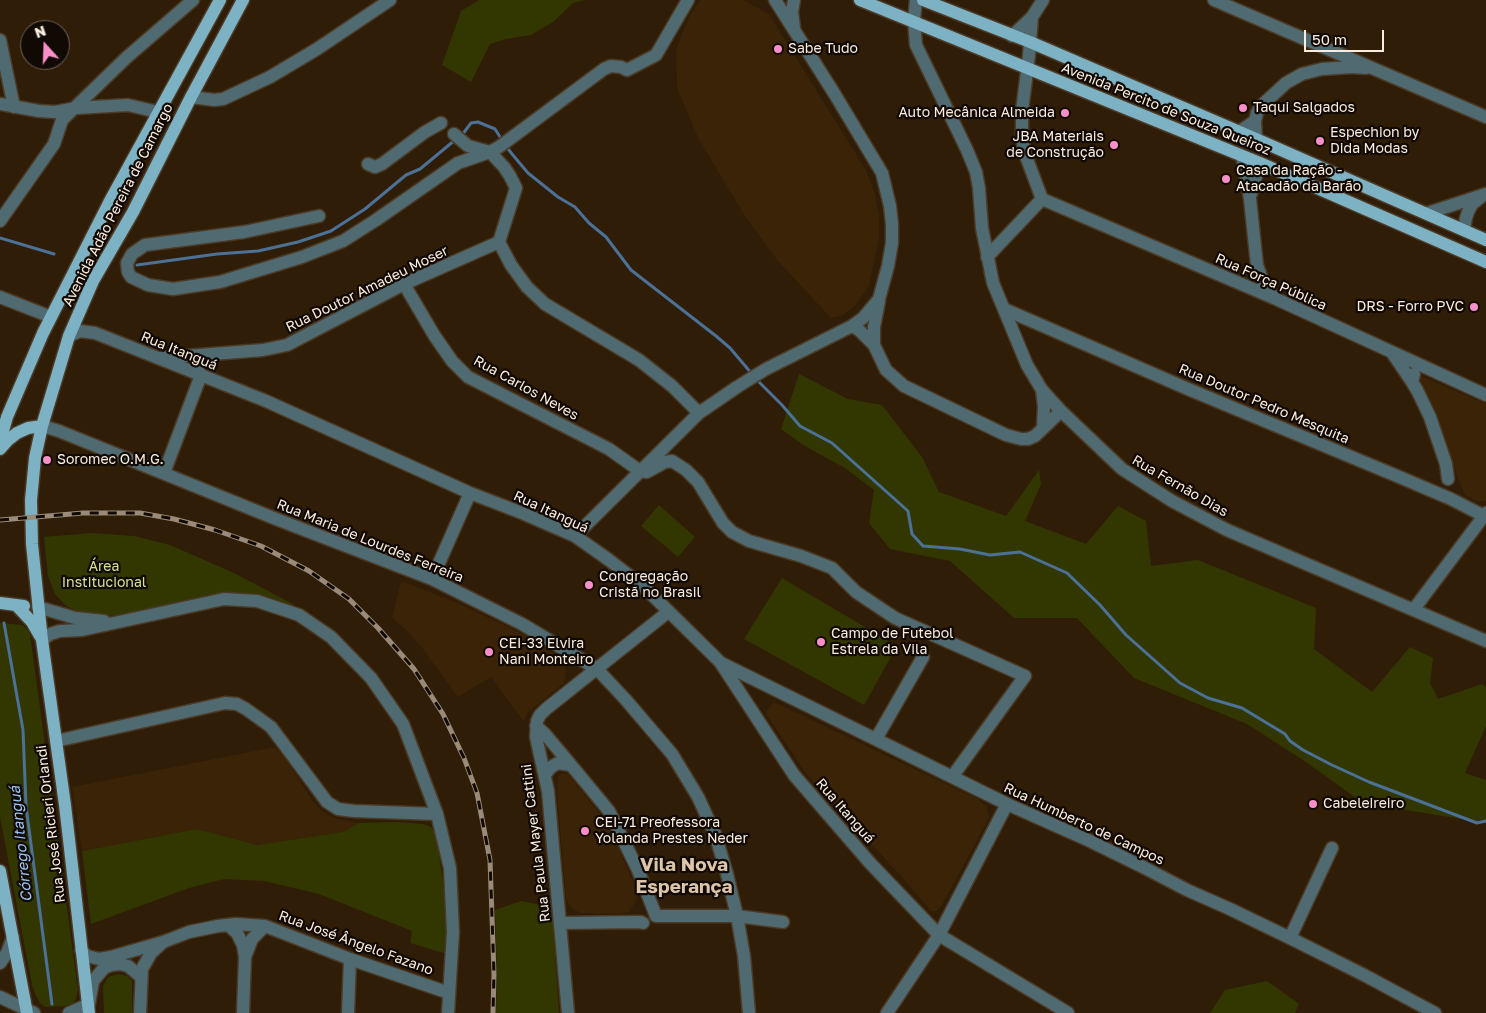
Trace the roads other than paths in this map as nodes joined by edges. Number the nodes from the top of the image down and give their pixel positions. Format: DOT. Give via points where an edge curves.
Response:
graph roads {
  1 [pos="193,0"];
  2 [pos="243,0"];
  3 [pos="390,0"];
  4 [pos="688,0"];
  5 [pos="775,0"];
  6 [pos="794,0"];
  7 [pos="860,0"];
  8 [pos="916,0"];
  9 [pos="924,0"];
  10 [pos="1214,0"];
  11 [pos="1045,1"];
  12 [pos="217,2"];
  13 [pos="1032,17"];
  14 [pos="914,21"];
  15 [pos="794,30"];
  16 [pos="1012,36"];
  17 [pos="0,40"];
  18 [pos="1030,42"];
  19 [pos="1336,52"];
  20 [pos="1028,69"];
  21 [pos="1334,69"];
  22 [pos="1375,69"];
  23 [pos="191,97"];
  24 [pos="0,104"];
  25 [pos="14,107"];
  26 [pos="76,108"];
  27 [pos="158,112"];
  28 [pos="1486,116"];
  29 [pos="1256,121"];
  30 [pos="441,123"];
  31 [pos="1239,132"];
  32 [pos="454,134"];
  33 [pos="1256,139"];
  34 [pos="495,150"];
  35 [pos="1242,156"];
  36 [pos="1260,163"];
  37 [pos="368,164"];
  38 [pos="1353,181"];
  39 [pos="1484,195"];
  40 [pos="1042,199"];
  41 [pos="1250,199"];
  42 [pos="1428,214"];
  43 [pos="319,216"];
  44 [pos="0,221"];
  45 [pos="1464,230"];
  46 [pos="1486,240"];
  47 [pos="499,242"];
  48 [pos="987,257"];
  49 [pos="1483,261"];
  50 [pos="1257,265"];
  51 [pos="404,284"];
  52 [pos="1244,285"];
  53 [pos="0,297"];
  54 [pos="1274,298"];
  55 [pos="879,299"];
  56 [pos="1004,309"];
  57 [pos="51,317"];
  58 [pos="1029,320"];
  59 [pos="852,326"];
  60 [pos="1014,333"];
  61 [pos="69,336"];
  62 [pos="874,345"];
  63 [pos="207,354"];
  64 [pos="1393,354"];
  65 [pos="158,358"];
  66 [pos="1416,364"];
  67 [pos="201,375"];
  68 [pos="1412,382"];
  69 [pos="1042,390"];
  70 [pos="1486,395"];
  71 [pos="1061,411"];
  72 [pos="699,413"];
  73 [pos="42,426"];
  74 [pos="1043,428"];
  75 [pos="0,442"];
  76 [pos="0,449"];
  77 [pos="640,471"];
  78 [pos="164,473"];
  79 [pos="1448,479"];
  80 [pos="470,493"];
  81 [pos="1437,494"];
  82 [pos="1451,499"];
  83 [pos="1485,515"];
  84 [pos="575,536"];
  85 [pos="432,579"];
  86 [pos="5,605"];
  87 [pos="38,607"];
  88 [pos="1414,609"];
  89 [pos="668,612"];
  90 [pos="146,616"];
  91 [pos="42,640"];
  92 [pos="1486,641"];
  93 [pos="923,657"];
  94 [pos="720,662"];
  95 [pos="597,669"];
  96 [pos="771,687"];
  97 [pos="750,706"];
  98 [pos="536,726"];
  99 [pos="876,739"];
  100 [pos="56,741"];
  101 [pos="553,743"];
  102 [pos="538,744"];
  103 [pos="542,759"];
  104 [pos="558,763"];
  105 [pos="571,765"];
  106 [pos="545,774"];
  107 [pos="952,777"];
  108 [pos="1007,804"];
  109 [pos="437,814"];
  110 [pos="1332,848"];
  111 [pos="0,871"];
  112 [pos="3,901"];
  113 [pos="737,916"];
  114 [pos="783,922"];
  115 [pos="560,923"];
  116 [pos="643,923"];
  117 [pos="228,925"];
  118 [pos="265,926"];
  119 [pos="940,935"];
  120 [pos="13,937"];
  121 [pos="1290,938"];
  122 [pos="163,942"];
  123 [pos="81,950"];
  124 [pos="245,957"];
  125 [pos="350,958"];
  126 [pos="0,963"];
  127 [pos="141,978"];
  128 [pos="449,992"];
  129 [pos="0,997"];
  130 [pos="89,1008"];
  131 [pos="29,1012"];
  132 [pos="1063,1012"];
  133 [pos="68,1013"];
  134 [pos="140,1013"];
  135 [pos="244,1013"];
  136 [pos="348,1013"];
  137 [pos="448,1013"];
  138 [pos="568,1013"];
  139 [pos="749,1013"];
  140 [pos="887,1013"];
  141 [pos="1434,1013"];
  1 -- 26 [label="street" via="126,58"];
  2 -- 23 [label="main road, Avenida Adão Pereira de Camargo"];
  3 -- 23 [label="street" via="270,78 223,99"];
  4 -- 34 [label="street" via="656,55 627,70 611,66 604,69"];
  5 -- 15 [label="street"];
  6 -- 15 [label="street"];
  7 -- 14 [label="main road, Avenida Percito de Souza Queiroz"];
  8 -- 14 [label="street, Rua Fernão Dias"];
  9 -- 16 [label="main road, Avenida Percito de Souza Queiroz"];
  10 -- 19 [label="street"];
  11 -- 13 [label="street"];
  12 -- 27 [label="main road, Avenida Adão Pereira de Camargo"];
  13 -- 16 [label="street"];
  13 -- 18 [label="street"];
  14 -- 20 [label="main road, Avenida Percito de Souza Queiroz"];
  14 -- 48 [label="street, Rua Fernão Dias" via="920,55 976,172"];
  15 -- 55 [label="street" via="882,173 890,206 892,243"];
  16 -- 18 [label="main road, Avenida Percito de Souza Queiroz"];
  17 -- 25 [label="street"];
  18 -- 20 [label="street"];
  18 -- 31 [label="main road, Avenida Percito de Souza Queiroz"];
  19 -- 21 [label="street" via="1339,59"];
  19 -- 22 [label="street"];
  20 -- 35 [label="main road, Avenida Percito de Souza Queiroz"];
  20 -- 40 [label="street" via="1022,134 1024,151"];
  21 -- 22 [label="street"];
  21 -- 29 [label="street" via="1310,71 1293,78 1261,106"];
  22 -- 28 [label="street"];
  23 -- 61 [label="main road, Avenida Adão Pereira de Camargo" via="133,212 93,281"];
  24 -- 25 [label="street"];
  25 -- 26 [label="street" via="39,112"];
  26 -- 27 [label="street" via="128,104"];
  26 -- 44 [label="street" via="62,120 54,144"];
  27 -- 57 [label="main road, Avenida Adão Pereira de Camargo"];
  29 -- 31 [label="street"];
  29 -- 33 [label="street"];
  30 -- 37 [label="street" via="382,164 375,167"];
  31 -- 33 [label="main road, Avenida Percito de Souza Queiroz"];
  32 -- 34 [label="street" via="468,146"];
  33 -- 38 [label="main road, Avenida Percito de Souza Queiroz"];
  34 -- 43 [label="street" via="458,164 343,241 302,257 220,282 173,288 148,285 128,272 127,263 132,254 145,245 244,232"];
  34 -- 47 [label="street" via="516,188"];
  35 -- 36 [label="main road, Avenida Percito de Souza Queiroz"];
  35 -- 41 [label="street"];
  36 -- 38 [label="main road" via="1271,158 1284,158 1337,180"];
  36 -- 41 [label="street"];
  36 -- 49 [label="main road, Avenida Percito de Souza Queiroz"];
  38 -- 42 [label="main road, Avenida Percito de Souza Queiroz"];
  39 -- 42 [label="street"];
  39 -- 45 [label="street" via="1472,204"];
  40 -- 48 [label="street"];
  40 -- 52 [label="street, Rua Força Pública"];
  41 -- 50 [label="street"];
  42 -- 45 [label="main road, Avenida Percito de Souza Queiroz"];
  45 -- 46 [label="main road, Avenida Percito de Souza Queiroz"];
  45 -- 49 [label="main road" via="1471,250"];
  47 -- 51 [label="street, Rua Doutor Amadeu Moser"];
  47 -- 72 [label="street" via="527,287 545,304 639,360"];
  48 -- 56 [label="street, Rua Fernão Dias"];
  50 -- 52 [label="street"];
  50 -- 54 [label="street"];
  51 -- 63 [label="street, Rua Doutor Amadeu Moser" via="287,345"];
  51 -- 77 [label="street, Rua Carlos Neves" via="447,355 468,377 609,449"];
  52 -- 54 [label="street, Rua Força Pública"];
  53 -- 57 [label="street"];
  54 -- 64 [label="street, Rua Força Pública"];
  55 -- 59 [label="street"];
  55 -- 62 [label="street"];
  56 -- 58 [label="street, Rua Doutor Pedro Mesquita"];
  56 -- 60 [label="street, Rua Fernão Dias"];
  57 -- 75 [label="main road, Avenida Adão Pereira de Camargo" via="26,370"];
  58 -- 60 [label="street" via="1018,324"];
  58 -- 81 [label="street, Rua Doutor Pedro Mesquita"];
  59 -- 62 [label="street"];
  59 -- 72 [label="street" via="762,372"];
  60 -- 69 [label="street, Rua Fernão Dias"];
  61 -- 65 [label="street, Rua Itanguá" via="80,331 95,333"];
  61 -- 73 [label="main road, Avenida Adão Pereira de Camargo"];
  62 -- 74 [label="street" via="886,370 904,386 1014,438 1028,439"];
  63 -- 65 [label="street, Rua Doutor Amadeu Moser"];
  63 -- 67 [label="street" via="197,362"];
  64 -- 66 [label="street, Rua Força Pública"];
  64 -- 68 [label="street"];
  65 -- 67 [label="street, Rua Itanguá"];
  66 -- 68 [label="street"];
  66 -- 70 [label="street, Rua Força Pública"];
  67 -- 78 [label="street"];
  67 -- 80 [label="street, Rua Itanguá"];
  68 -- 79 [label="street" via="1430,417"];
  69 -- 71 [label="street, Rua Fernão Dias"];
  69 -- 74 [label="street"];
  71 -- 74 [label="street"];
  71 -- 88 [label="street, Rua Fernão Dias" via="1122,469 1172,501 1227,530"];
  72 -- 77 [label="street"];
  73 -- 76 [label="main road" via="18,433"];
  73 -- 78 [label="street, Rua Maria de Lourdes Ferreira"];
  73 -- 87 [label="main road, Avenida Adão Pereira de Camargo" via="31,500"];
  77 -- 84 [label="street"];
  77 -- 107 [label="street" via="647,472 672,461 698,482 732,532 749,541 832,568 856,592 895,618 1025,676"];
  78 -- 85 [label="street, Rua Maria de Lourdes Ferreira"];
  79 -- 81 [label="street"];
  79 -- 82 [label="street"];
  80 -- 84 [label="street, Rua Itanguá"];
  80 -- 85 [label="street"];
  81 -- 82 [label="street, Rua Doutor Pedro Mesquita"];
  82 -- 83 [label="street, Rua Doutor Pedro Mesquita"];
  83 -- 88 [label="street"];
  84 -- 89 [label="street, Rua Itanguá" via="644,587"];
  85 -- 95 [label="street, Rua Maria de Lourdes Ferreira" via="522,624"];
  86 -- 87 [label="main road"];
  86 -- 91 [label="main road" via="32,622"];
  87 -- 90 [label="street" via="75,618 103,621"];
  87 -- 91 [label="main road, Avenida Adão Pereira de Camargo"];
  88 -- 92 [label="street, Rua Fernão Dias"];
  89 -- 94 [label="street, Rua Itanguá"];
  89 -- 95 [label="street"];
  90 -- 91 [label="street" via="82,630 60,631"];
  90 -- 109 [label="street" via="224,599 257,601 299,615 331,637 371,678 403,724"];
  91 -- 100 [label="main road, Rua José Ricieri Orlandi"];
  93 -- 99 [label="street"];
  94 -- 96 [label="street, Rua Humberto de Campos"];
  94 -- 97 [label="street, Rua Itanguá"];
  95 -- 98 [label="street" via="546,708"];
  95 -- 113 [label="street, Rua Maria de Lourdes Ferreira" via="672,754 698,797 715,834"];
  96 -- 97 [label="street" via="756,689 750,696"];
  96 -- 99 [label="street, Rua Humberto de Campos"];
  97 -- 119 [label="street, Rua Itanguá" via="794,775 870,863"];
  98 -- 101 [label="street"];
  98 -- 102 [label="street, Rua Paula Mayer Cattini"];
  99 -- 107 [label="street, Rua Humberto de Campos"];
  100 -- 109 [label="street" via="225,703 237,704 271,727 326,802 338,809"];
  100 -- 123 [label="main road, Rua José Ricieri Orlandi"];
  101 -- 102 [label="street"];
  101 -- 105 [label="street"];
  102 -- 103 [label="street, Rua Paula Mayer Cattini"];
  103 -- 104 [label="street"];
  103 -- 106 [label="street, Rua Paula Mayer Cattini"];
  104 -- 105 [label="street"];
  104 -- 106 [label="street"];
  105 -- 113 [label="street" via="609,811 656,916"];
  106 -- 115 [label="street, Rua Paula Mayer Cattini"];
  107 -- 108 [label="street, Rua Humberto de Campos"];
  108 -- 119 [label="street"];
  108 -- 121 [label="street, Rua Humberto de Campos"];
  109 -- 128 [label="street" via="450,868 453,932"];
  110 -- 121 [label="street"];
  111 -- 112 [label="main road"];
  112 -- 120 [label="main road"];
  113 -- 114 [label="street"];
  113 -- 139 [label="street, Rua Maria de Lourdes Ferreira"];
  115 -- 116 [label="street"];
  115 -- 138 [label="street, Rua Paula Mayer Cattini"];
  117 -- 118 [label="street, Rua José Ângelo Fazano"];
  117 -- 122 [label="street, Rua José Ângelo Fazano" via="189,932"];
  117 -- 124 [label="street" via="237,933"];
  118 -- 124 [label="street" via="252,939"];
  118 -- 125 [label="street, Rua José Ângelo Fazano"];
  119 -- 132 [label="street, Rua Itanguá"];
  119 -- 140 [label="street"];
  120 -- 126 [label="street" via="8,953"];
  120 -- 131 [label="main road"];
  121 -- 141 [label="street, Rua Humberto de Campos"];
  122 -- 123 [label="street, Rua José Ângelo Fazano" via="111,957 87,956"];
  122 -- 127 [label="street" via="146,961"];
  123 -- 130 [label="main road, Rua José Ricieri Orlandi"];
  124 -- 135 [label="street"];
  125 -- 128 [label="street, Rua José Ângelo Fazano"];
  125 -- 136 [label="street"];
  127 -- 130 [label="street" via="128,966 120,964 104,968 93,981"];
  127 -- 134 [label="street"];
  128 -- 137 [label="street"];
  129 -- 131 [label="street"];
  130 -- 133 [label="street"];
}
